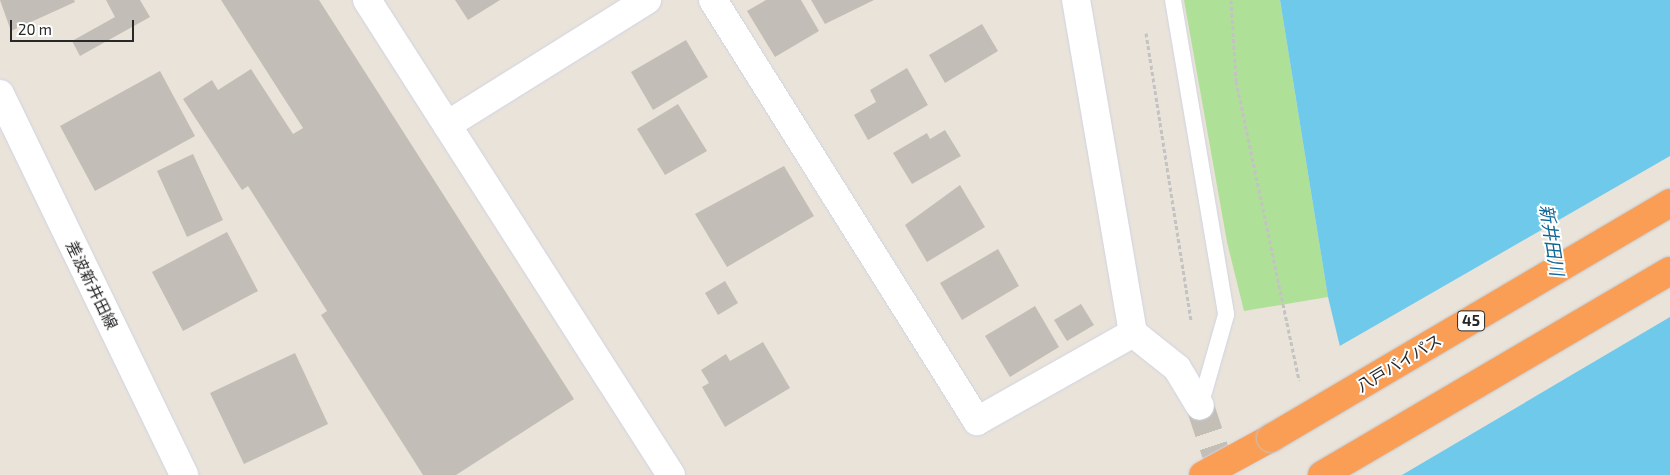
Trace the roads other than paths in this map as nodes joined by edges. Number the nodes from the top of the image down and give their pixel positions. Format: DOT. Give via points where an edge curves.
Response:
graph roads {
  1 [pos="367,0"];
  2 [pos="648,0"];
  3 [pos="713,0"];
  4 [pos="1076,0"];
  5 [pos="1173,0"];
  6 [pos="1,100"];
  7 [pos="447,125"];
  8 [pos="1670,203"];
  9 [pos="1670,271"];
  10 [pos="1133,333"];
  11 [pos="1200,406"];
  12 [pos="184,475"];
  13 [pos="671,475"];
  14 [pos="1204,475"];
  15 [pos="1322,475"];
  1 -- 7 [label="street"];
  2 -- 7 [label="street"];
  3 -- 10 [label="street" via="977,421"];
  4 -- 10 [label="street"];
  5 -- 11 [label="lane" via="1226,314"];
  6 -- 12 [label="street, 差波新井田線"];
  7 -- 13 [label="street"];
  8 -- 14 [label="highway, 八戸バイパス / 45, bridge"];
  9 -- 15 [label="highway, bridge"];
  10 -- 11 [label="street" via="1177,368"];
}
